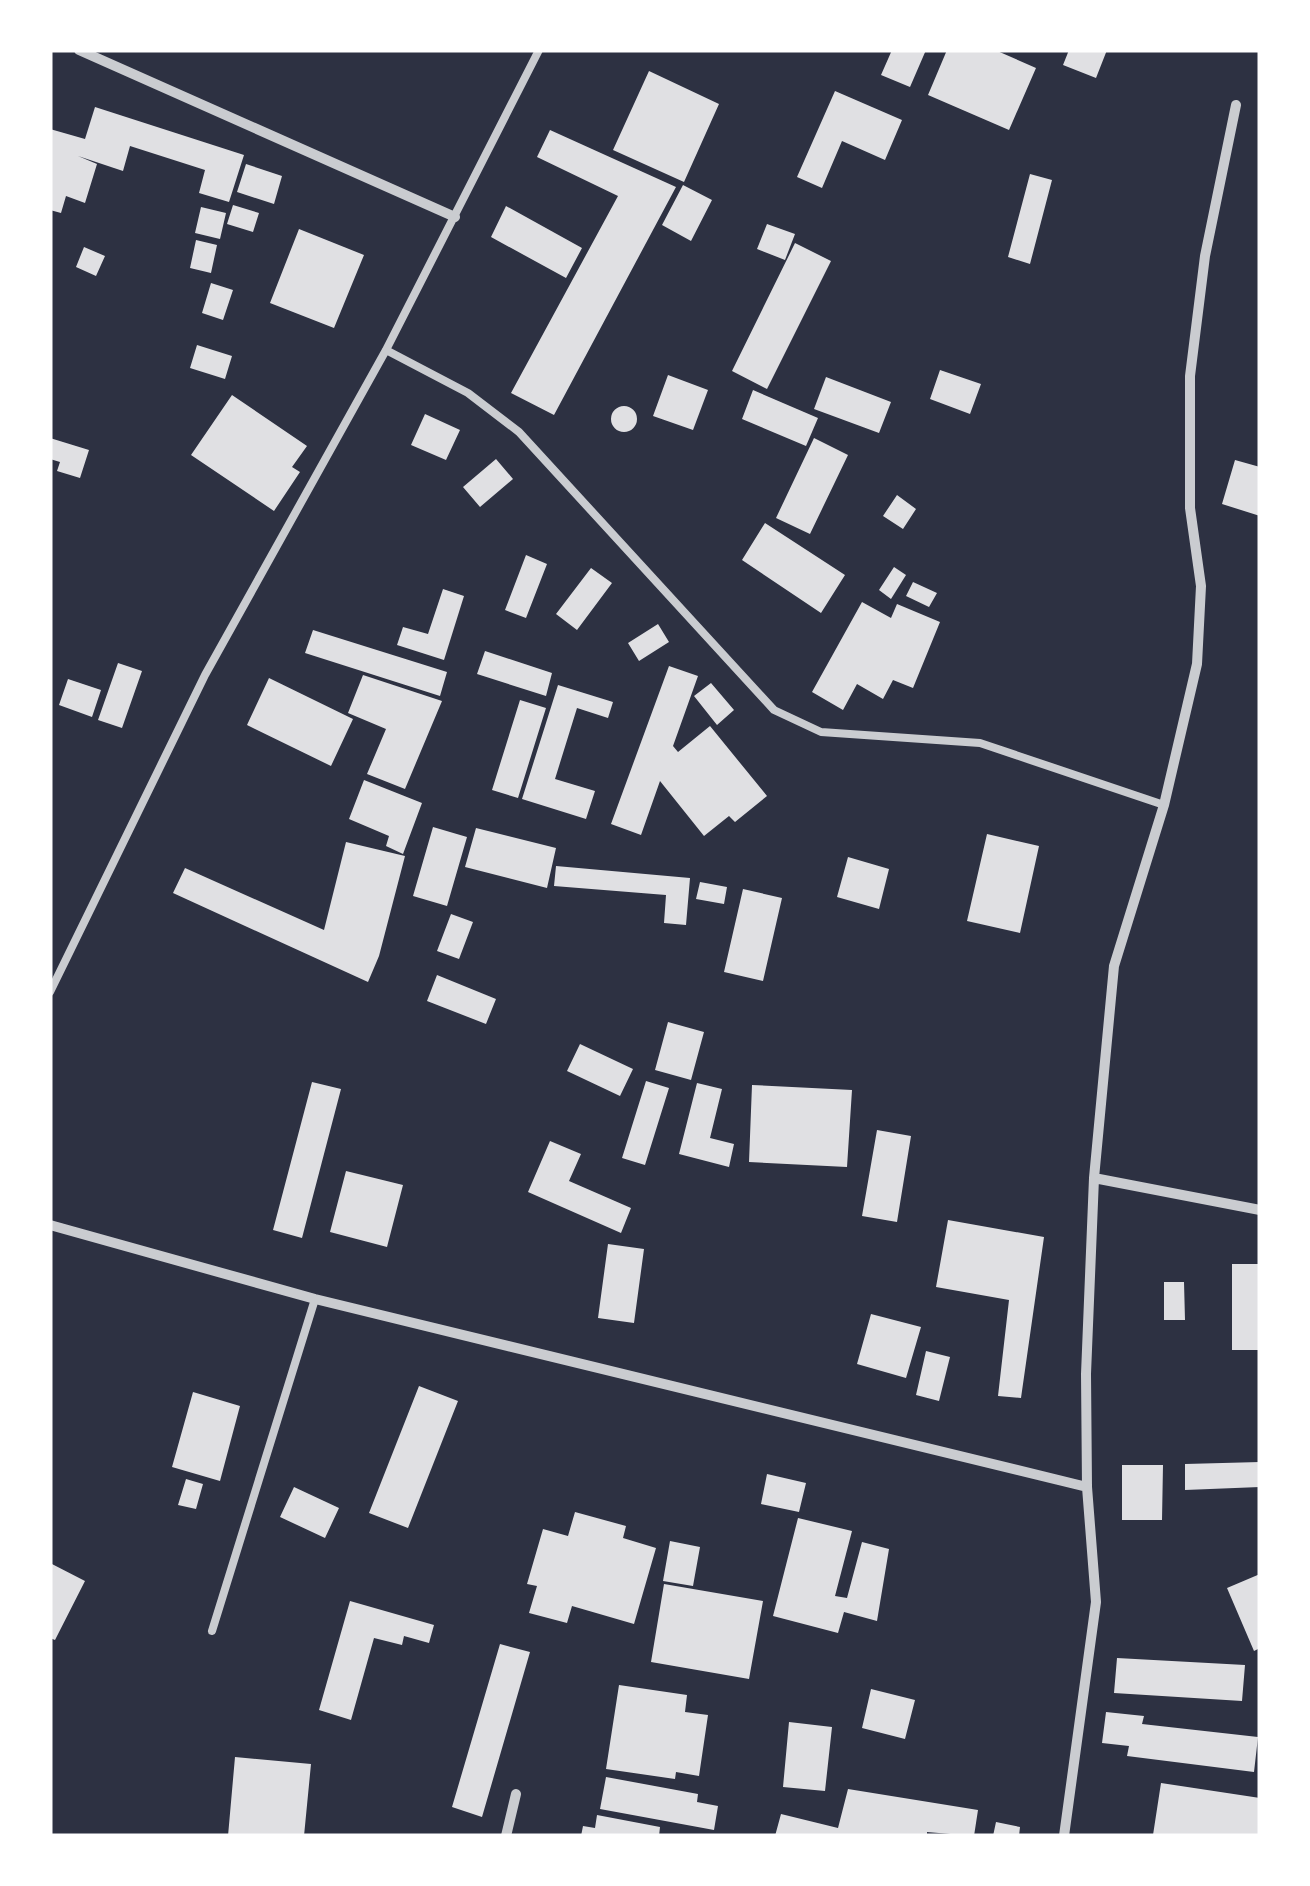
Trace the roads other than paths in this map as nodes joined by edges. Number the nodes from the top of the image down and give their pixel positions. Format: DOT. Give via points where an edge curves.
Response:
graph roads {
  1 [pos="79,50"];
  2 [pos="539,50"];
  3 [pos="1236,105"];
  4 [pos="454,217"];
  5 [pos="386,350"];
  6 [pos="1164,805"];
  7 [pos="50,992"];
  8 [pos="1094,1178"];
  9 [pos="1260,1210"];
  10 [pos="50,1225"];
  11 [pos="316,1299"];
  12 [pos="1087,1487"];
  13 [pos="212,1631"];
  14 [pos="516,1794"];
  15 [pos="506,1836"];
  16 [pos="1064,1836"];
  1 -- 4 [label="street"];
  2 -- 4 [label="lane"];
  3 -- 6 [label="street" via="1205,256 1190,376 1190,508 1201,586 1197,664"];
  4 -- 5 [label="lane"];
  5 -- 6 [label="lane" via="468,393 520,432 774,710 820,732 980,743"];
  5 -- 7 [label="lane" via="205,675"];
  6 -- 8 [label="street" via="1114,966"];
  8 -- 9 [label="street"];
  8 -- 12 [label="street"];
  10 -- 11 [label="street"];
  11 -- 12 [label="street"];
  11 -- 13 [label="lane"];
  12 -- 16 [label="street" via="1096,1602"];
  14 -- 15 [label="street"];
}
